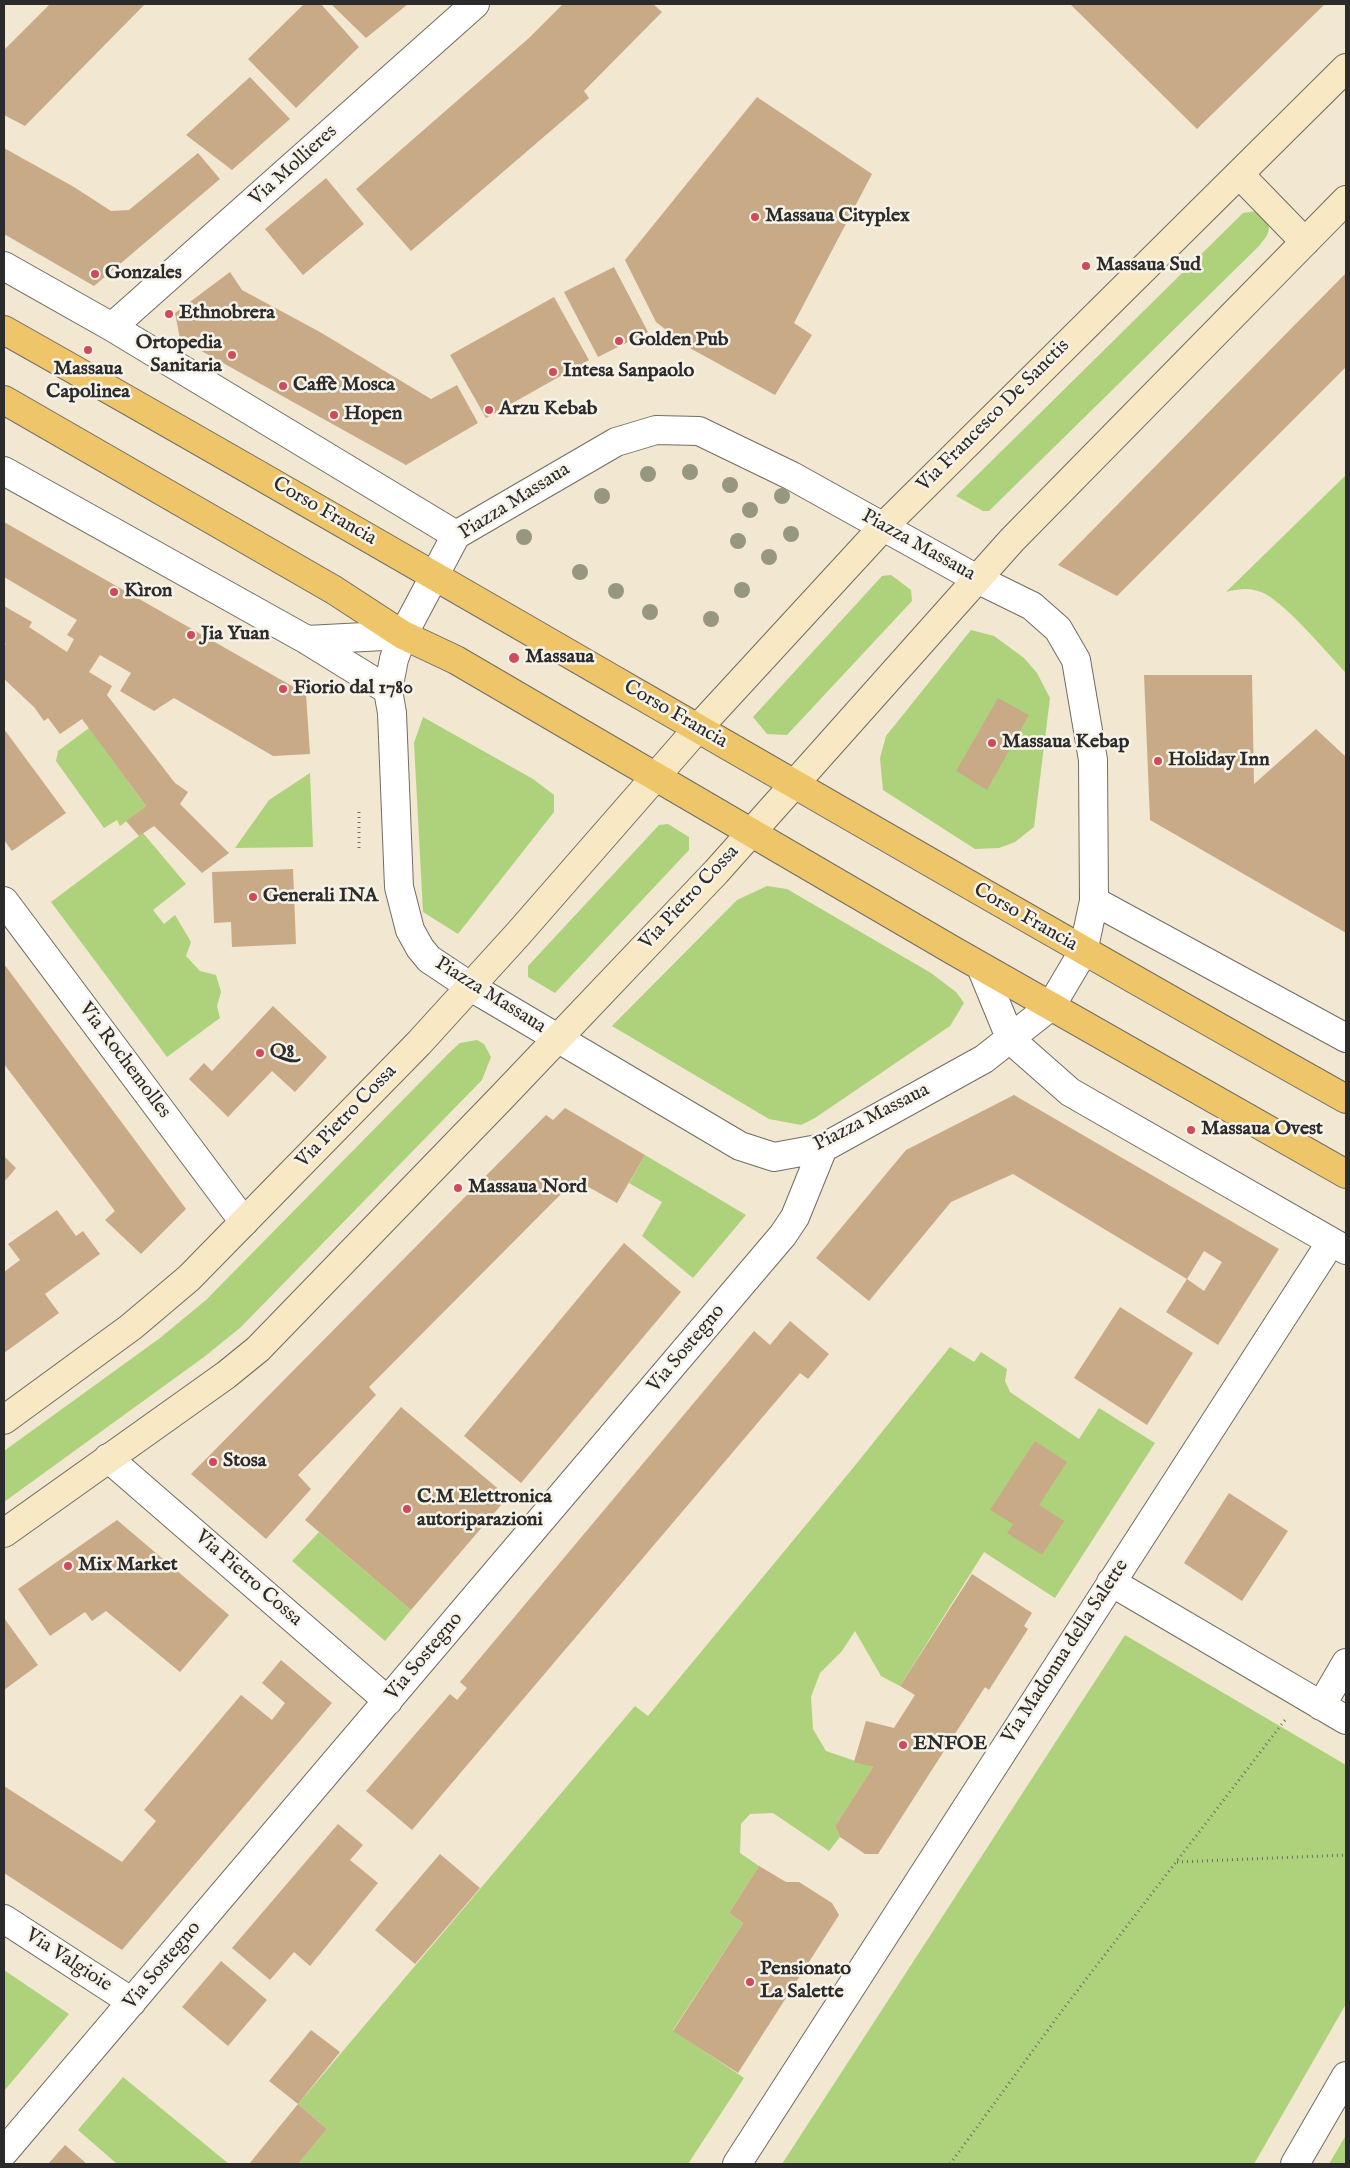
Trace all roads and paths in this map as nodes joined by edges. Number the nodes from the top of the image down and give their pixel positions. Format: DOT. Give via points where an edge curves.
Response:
graph roads {
  1 [pos="475,4"];
  2 [pos="1346,68"];
  3 [pos="1239,174"];
  4 [pos="1346,200"];
  5 [pos="1305,242"];
  6 [pos="4,266"];
  7 [pos="112,327"];
  8 [pos="4,330"];
  9 [pos="4,400"];
  10 [pos="4,471"];
  11 [pos="884,526"];
  12 [pos="456,535"];
  13 [pos="434,575"];
  14 [pos="977,579"];
  15 [pos="403,635"];
  16 [pos="307,640"];
  17 [pos="388,690"];
  18 [pos="698,728"];
  19 [pos="655,776"];
  20 [pos="794,785"];
  21 [pos="359,808"];
  22 [pos="750,833"];
  23 [pos="359,848"];
  24 [pos="4,901"];
  25 [pos="1094,901"];
  26 [pos="1083,952"];
  27 [pos="981,966"];
  28 [pos="470,987"];
  29 [pos="1051,1006"];
  30 [pos="558,1038"];
  31 [pos="1346,1038"];
  32 [pos="1011,1040"];
  33 [pos="1346,1099"];
  34 [pos="823,1148"];
  35 [pos="1346,1174"];
  36 [pos="244,1222"];
  37 [pos="1339,1246"];
  38 [pos="4,1420"];
  39 [pos="108,1458"];
  40 [pos="4,1533"];
  41 [pos="1111,1582"];
  42 [pos="1346,1663"];
  43 [pos="388,1701"];
  44 [pos="1313,1701"];
  45 [pos="1346,1720"];
  46 [pos="1346,1855"];
  47 [pos="1177,1862"];
  48 [pos="4,1919"];
  49 [pos="132,2002"];
  50 [pos="1346,2076"];
  51 [pos="4,2152"];
  52 [pos="737,2164"];
  53 [pos="950,2164"];
  54 [pos="1295,2164"];
  1 -- 7 [label="street, Via Mollieres"];
  2 -- 3 [label="main road, Via Francesco De Sanctis"];
  3 -- 5 [label="main road"];
  3 -- 11 [label="main road, Via Francesco De Sanctis"];
  4 -- 5 [label="main road"];
  5 -- 14 [label="main road"];
  6 -- 7 [label="street"];
  7 -- 12 [label="street"];
  8 -- 13 [label="main road, Corso Francia"];
  9 -- 15 [label="main road" via="334,590"];
  10 -- 16 [label="street"];
  11 -- 12 [label="street, Piazza Massaua" via="699,431 656,430 616,442"];
  11 -- 14 [label="street, Piazza Massaua"];
  11 -- 18 [label="main road, Via Francesco De Sanctis"];
  12 -- 13 [label="street, Piazza Massaua"];
  13 -- 15 [label="street, Piazza Massaua"];
  13 -- 18 [label="main road, Corso Francia"];
  14 -- 20 [label="main road"];
  14 -- 25 [label="street, Piazza Massaua" via="1032,606 1058,629 1076,660 1093,760"];
  15 -- 16 [label="street"];
  15 -- 17 [label="street, Piazza Massaua"];
  15 -- 19 [label="main road" via="456,660"];
  16 -- 17 [label="street"];
  17 -- 28 [label="street, Piazza Massaua" via="392,714 400,887 410,930 429,959"];
  18 -- 19 [label="main road, Via Francesco De Sanctis"];
  18 -- 20 [label="main road, Corso Francia"];
  19 -- 22 [label="main road"];
  19 -- 28 [label="main road, Via Pietro Cossa"];
  20 -- 22 [label="main road"];
  20 -- 26 [label="main road, Corso Francia"];
  21 -- 23 [label="path"];
  22 -- 27 [label="main road"];
  22 -- 30 [label="main road, Via Pietro Cossa"];
  24 -- 36 [label="street, Via Rochemolles"];
  25 -- 26 [label="street, Piazza Massaua"];
  25 -- 31 [label="street"];
  26 -- 29 [label="street, Piazza Massaua"];
  26 -- 33 [label="main road, Corso Francia"];
  27 -- 29 [label="main road"];
  27 -- 32 [label="street"];
  28 -- 30 [label="street, Piazza Massaua"];
  28 -- 36 [label="main road, Via Pietro Cossa" via="420,1043"];
  29 -- 32 [label="street, Piazza Massaua"];
  29 -- 35 [label="main road"];
  30 -- 34 [label="street, Piazza Massaua" via="740,1146 774,1157"];
  30 -- 39 [label="main road, Via Pietro Cossa" via="258,1349"];
  32 -- 34 [label="street, Piazza Massaua" via="972,1067"];
  32 -- 37 [label="street" via="1070,1092"];
  34 -- 43 [label="street, Via Sostegno" via="795,1217 784,1235"];
  36 -- 38 [label="main road, Via Pietro Cossa" via="189,1278 131,1327"];
  37 -- 41 [label="street, Via Madonna della Salette"];
  39 -- 40 [label="main road, Via Pietro Cossa"];
  39 -- 43 [label="street, Via Pietro Cossa"];
  41 -- 44 [label="street"];
  41 -- 52 [label="street, Via Madonna della Salette"];
  42 -- 44 [label="street"];
  43 -- 49 [label="street, Via Sostegno"];
  44 -- 45 [label="street"];
  44 -- 47 [label="path"];
  46 -- 47 [label="path"];
  47 -- 53 [label="path" via="1064,2008"];
  48 -- 49 [label="street, Via Valgioie"];
  49 -- 51 [label="street, Via Sostegno"];
  50 -- 54 [label="street"];
}
